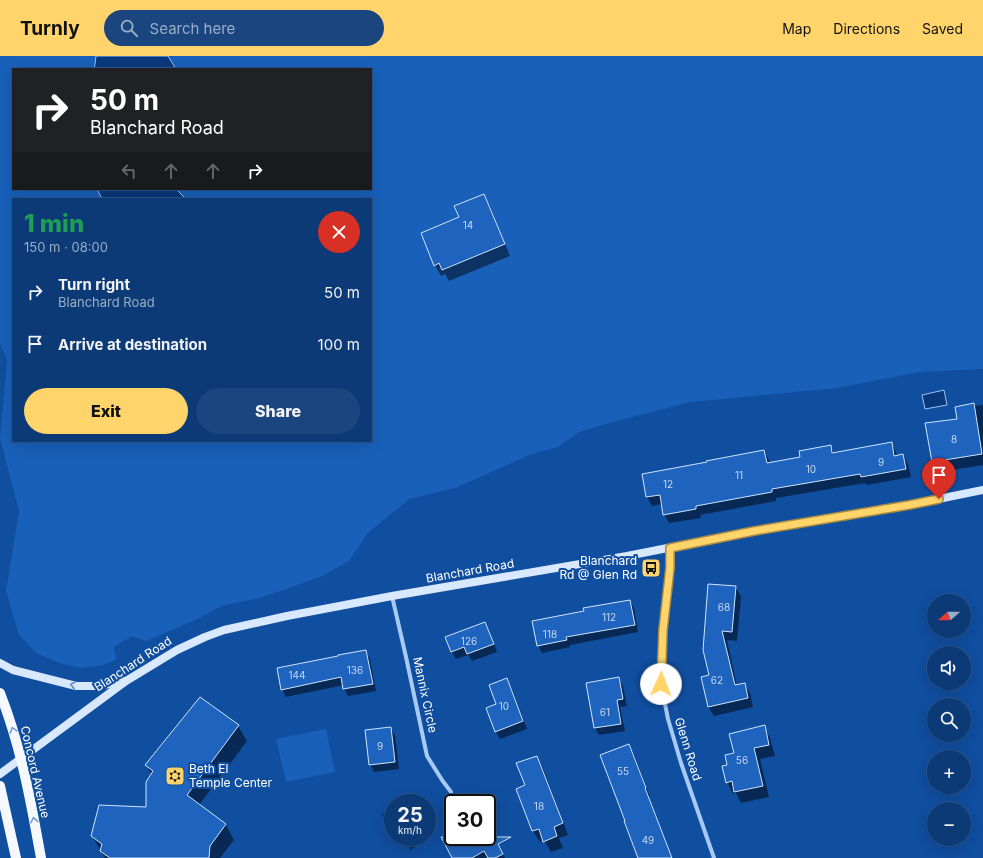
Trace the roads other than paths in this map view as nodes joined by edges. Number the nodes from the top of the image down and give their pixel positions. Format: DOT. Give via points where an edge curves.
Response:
graph roads {
  1 [pos="983,490"];
  2 [pos="670,548"];
  3 [pos="392,596"];
  4 [pos="0,663"];
  5 [pos="126,681"];
  6 [pos="0,693"];
  7 [pos="21,759"];
  8 [pos="0,774"];
  9 [pos="0,786"];
  10 [pos="451,792"];
  11 [pos="16,858"];
  12 [pos="41,858"];
  13 [pos="714,858"];
  1 -- 2 [label="street, Blanchard Road"];
  2 -- 3 [label="street, Blanchard Road"];
  2 -- 13 [label="street, Glenn Road" via="661,684 681,763"];
  3 -- 5 [label="street, Blanchard Road" via="224,630 177,650"];
  3 -- 10 [label="street, Mannix Circle" via="427,756"];
  5 -- 4 [label="street, one-way" via="99,686 76,686 13,670"];
  5 -- 7 [label="street, Blanchard Road"];
  7 -- 6 [label="main road, Concord Avenue, one-way"];
  7 -- 8 [label="street, Blanchard Road"];
  12 -- 7 [label="main road, Concord Avenue, one-way"];
  9 -- 11 [label="main road"];
}
